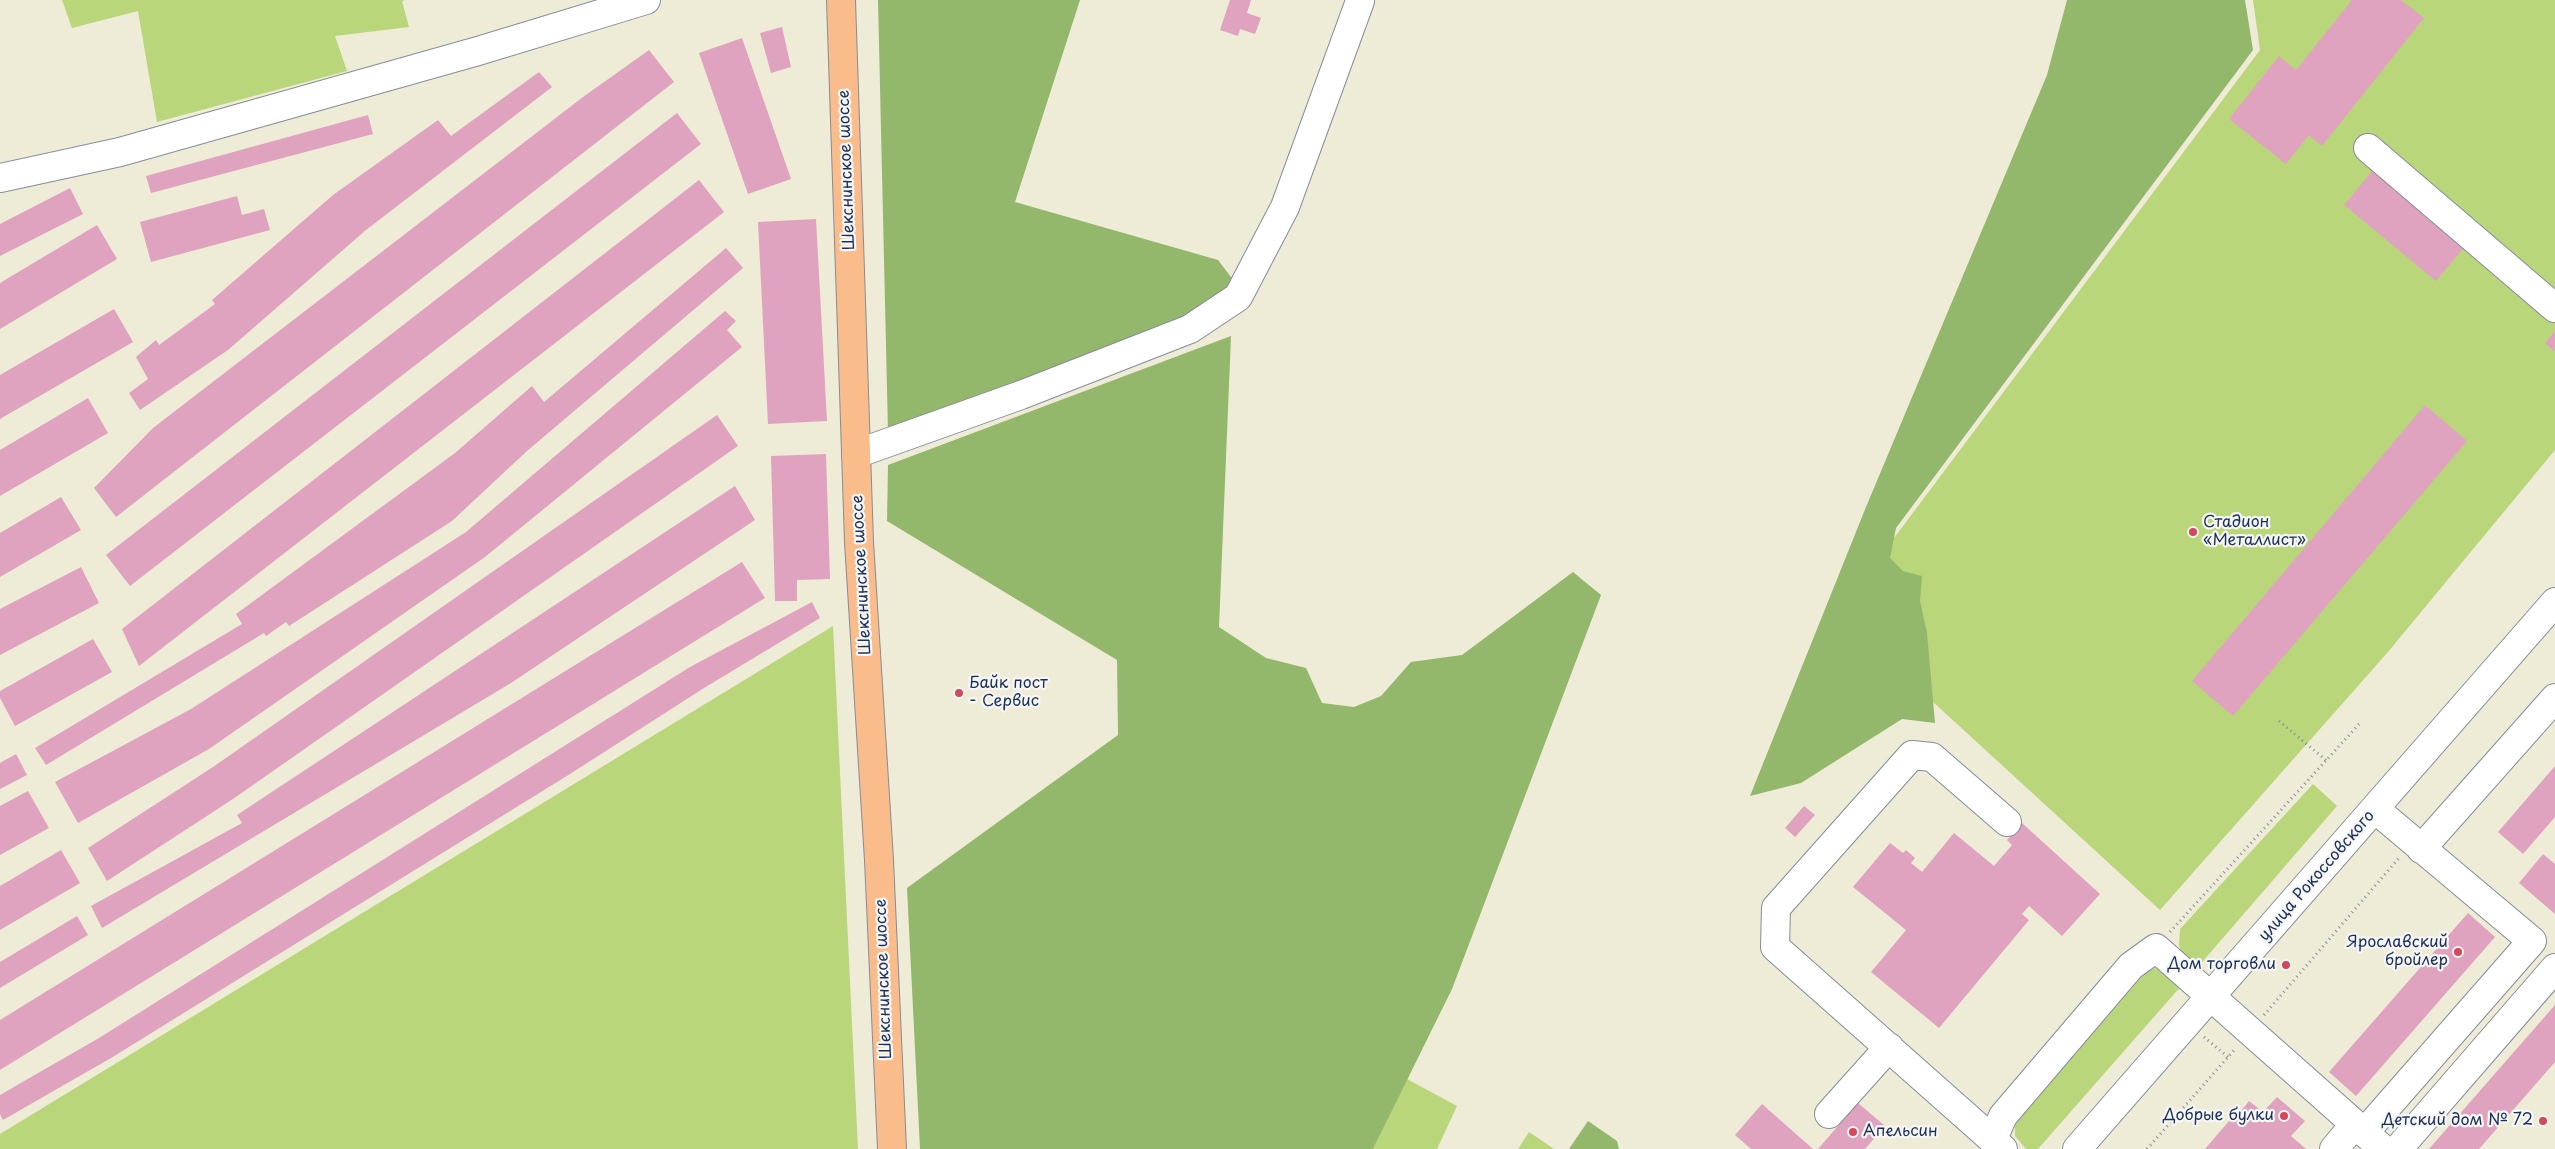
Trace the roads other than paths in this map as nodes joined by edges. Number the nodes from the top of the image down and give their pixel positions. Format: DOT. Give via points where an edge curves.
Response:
graph roads {
  1 [pos="646,0"];
  2 [pos="841,0"];
  3 [pos="1360,1"];
  4 [pos="2368,148"];
  5 [pos="0,178"];
  6 [pos="2555,308"];
  7 [pos="856,454"];
  8 [pos="2555,602"];
  9 [pos="2555,698"];
  10 [pos="2376,809"];
  11 [pos="2007,822"];
  12 [pos="2417,846"];
  13 [pos="2532,941"];
  14 [pos="2555,960"];
  15 [pos="2555,968"];
  16 [pos="2210,997"];
  17 [pos="1889,1048"];
  18 [pos="1829,1114"];
  19 [pos="2367,1136"];
  20 [pos="1998,1144"];
  21 [pos="892,1149"];
  22 [pos="2078,1149"];
  23 [pos="2334,1149"];
  24 [pos="2398,1149"];
  1 -- 5 [label="street" via="120,152"];
  2 -- 7 [label="main road, Шекснинское шоссе"];
  3 -- 7 [label="street" via="1285,207 1238,297 1190,329 1021,396"];
  4 -- 6 [label="street"];
  7 -- 21 [label="main road, Шекснинское шоссе" via="858,542 879,860"];
  8 -- 10 [label="street, улица Рокоссовского"];
  9 -- 12 [label="street"];
  10 -- 12 [label="street"];
  10 -- 16 [label="street, улица Рокоссовского"];
  11 -- 17 [label="street" via="1932,758 1912,755 1776,908 1775,947"];
  12 -- 13 [label="street"];
  13 -- 14 [label="street"];
  13 -- 19 [label="street"];
  15 -- 24 [label="street"];
  16 -- 19 [label="street"];
  16 -- 20 [label="street" via="2156,948 2131,966 2003,1116"];
  16 -- 22 [label="street, улица Рокоссовского"];
  17 -- 18 [label="street"];
  17 -- 20 [label="street"];
  19 -- 23 [label="street"];
}
